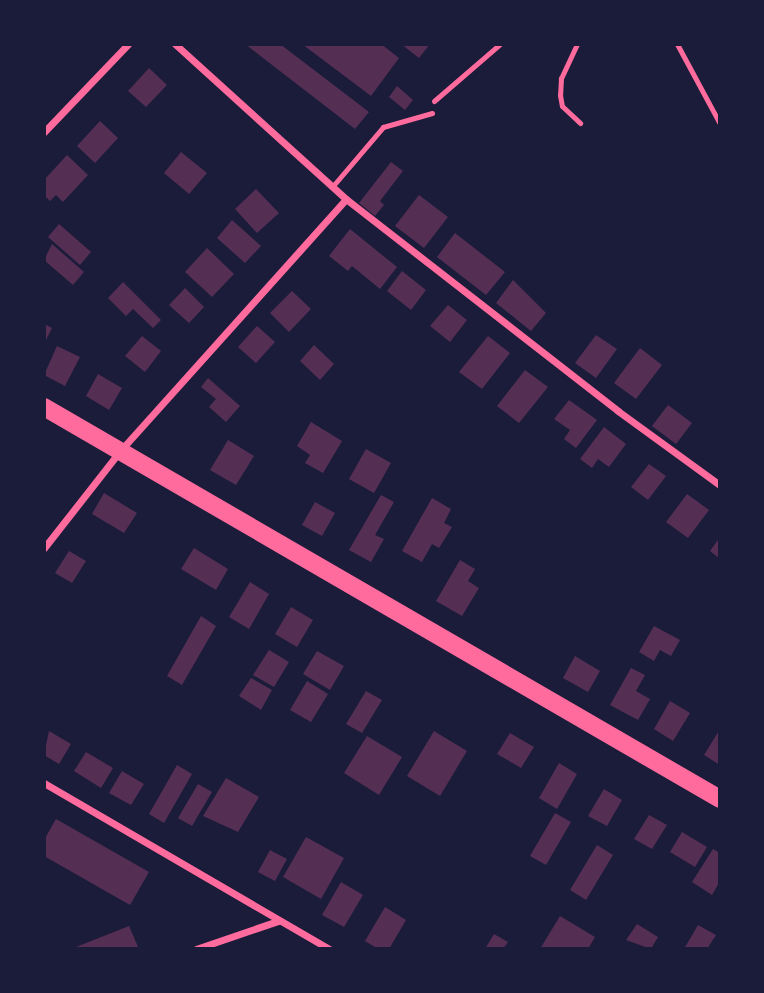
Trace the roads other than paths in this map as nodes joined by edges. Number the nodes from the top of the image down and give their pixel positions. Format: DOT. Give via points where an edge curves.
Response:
graph roads {
  1 [pos="128,44"];
  2 [pos="176,44"];
  3 [pos="500,44"];
  4 [pos="577,44"];
  5 [pos="677,44"];
  6 [pos="434,101"];
  7 [pos="432,113"];
  8 [pos="580,123"];
  9 [pos="720,124"];
  10 [pos="44,132"];
  11 [pos="332,187"];
  12 [pos="346,199"];
  13 [pos="44,407"];
  14 [pos="120,450"];
  15 [pos="720,485"];
  16 [pos="44,548"];
  17 [pos="44,783"];
  18 [pos="720,799"];
  19 [pos="278,921"];
  20 [pos="196,949"];
  21 [pos="329,949"];
  1 -- 10 [label="street"];
  2 -- 11 [label="street"];
  3 -- 6 [label="lane"];
  4 -- 8 [label="lane" via="561,78 560,95 562,106"];
  5 -- 9 [label="lane"];
  7 -- 11 [label="lane" via="383,127"];
  11 -- 12 [label="street"];
  12 -- 14 [label="street"];
  12 -- 15 [label="street"];
  13 -- 14 [label="main road"];
  14 -- 16 [label="street"];
  14 -- 18 [label="main road"];
  17 -- 19 [label="street"];
  19 -- 20 [label="street"];
  19 -- 21 [label="street"];
}
